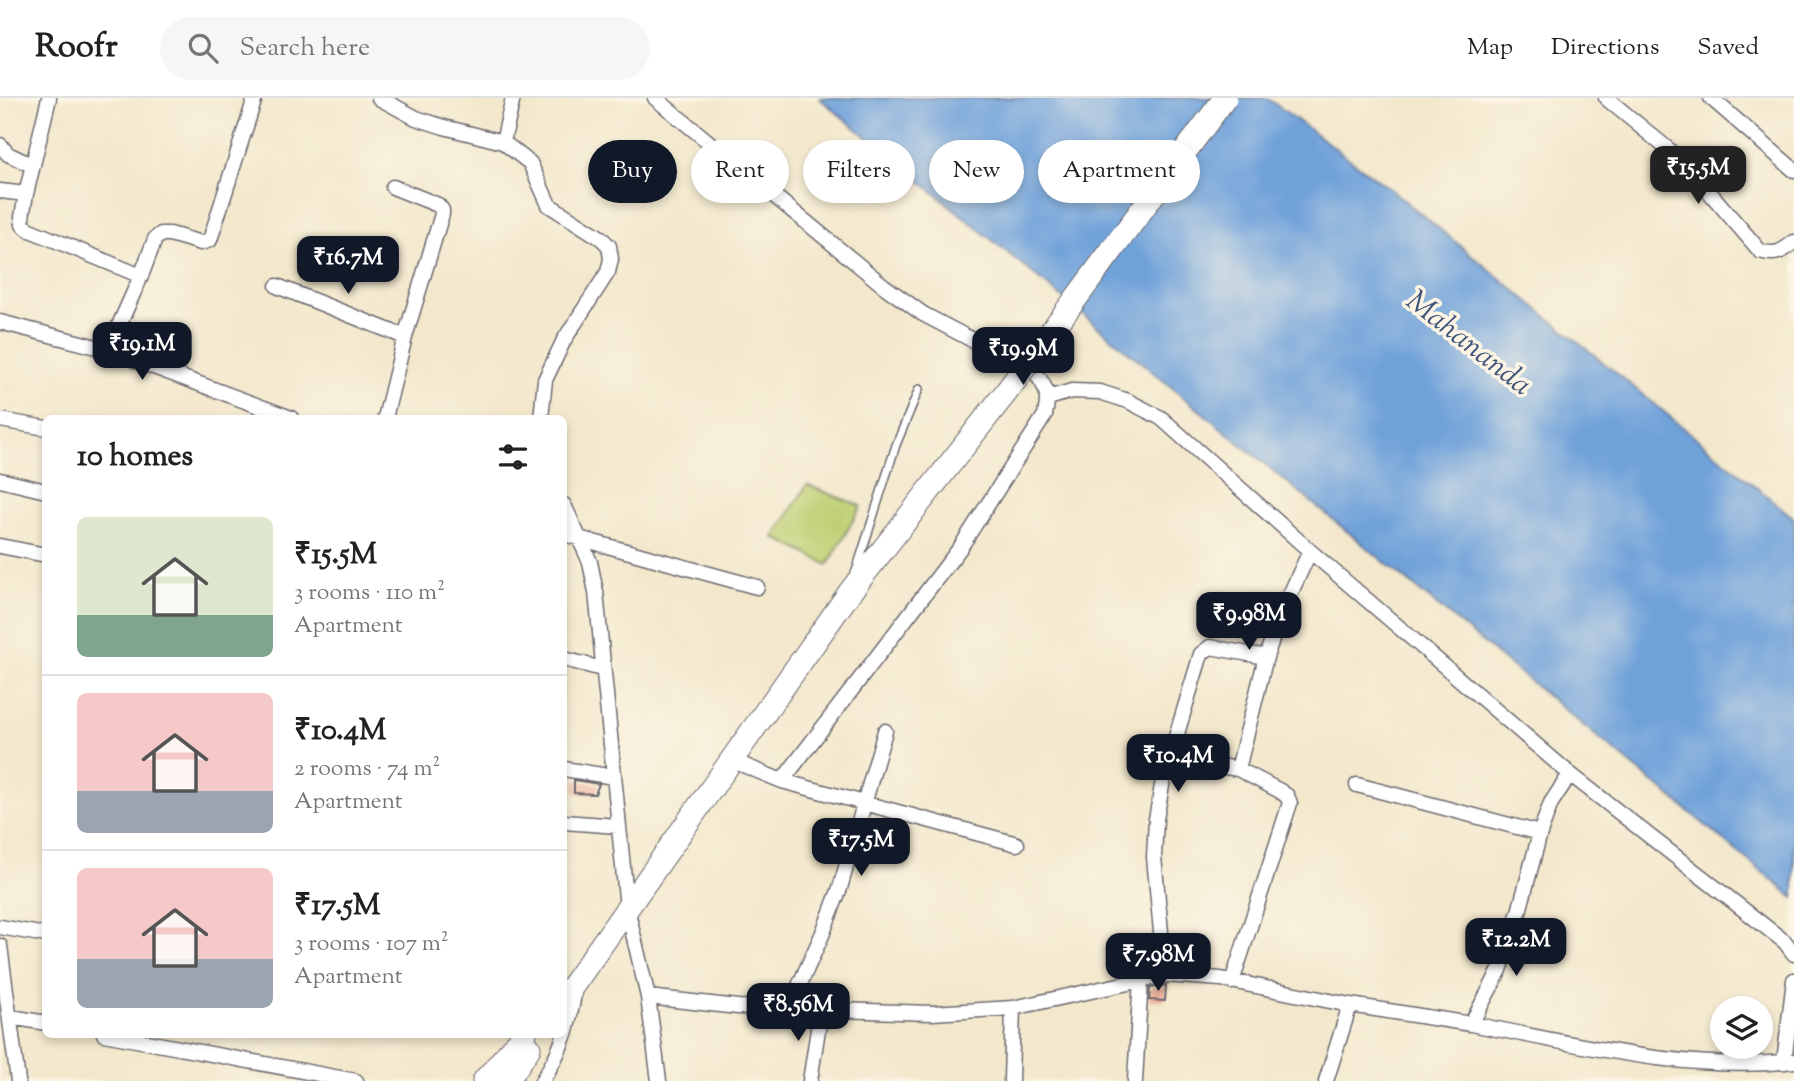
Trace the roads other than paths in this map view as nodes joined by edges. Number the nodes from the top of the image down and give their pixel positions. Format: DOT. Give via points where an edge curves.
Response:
graph roads {
  1 [pos="49,98"];
  2 [pos="255,98"];
  3 [pos="379,98"];
  4 [pos="513,98"];
  5 [pos="655,98"];
  6 [pos="1225,98"];
  7 [pos="1606,98"];
  8 [pos="1711,98"];
  9 [pos="503,142"];
  10 [pos="0,145"];
  11 [pos="33,166"];
  12 [pos="1794,170"];
  13 [pos="393,187"];
  14 [pos="0,191"];
  15 [pos="26,194"];
  16 [pos="1794,242"];
  17 [pos="141,276"];
  18 [pos="277,286"];
  19 [pos="0,322"];
  20 [pos="405,337"];
  21 [pos="108,351"];
  22 [pos="919,389"];
  23 [pos="1048,398"];
  24 [pos="283,415"];
  25 [pos="386,415"];
  26 [pos="541,415"];
  27 [pos="0,420"];
  28 [pos="42,427"];
  29 [pos="0,480"];
  30 [pos="42,490"];
  31 [pos="567,511"];
  32 [pos="567,535"];
  33 [pos="581,539"];
  34 [pos="0,546"];
  35 [pos="1310,551"];
  36 [pos="42,554"];
  37 [pos="757,587"];
  38 [pos="850,592"];
  39 [pos="1266,657"];
  40 [pos="567,660"];
  41 [pos="603,669"];
  42 [pos="885,731"];
  43 [pos="731,760"];
  44 [pos="1166,768"];
  45 [pos="567,769"];
  46 [pos="1238,769"];
  47 [pos="1570,774"];
  48 [pos="614,777"];
  49 [pos="782,781"];
  50 [pos="1357,785"];
  51 [pos="864,802"];
  52 [pos="567,822"];
  53 [pos="618,826"];
  54 [pos="1540,833"];
  55 [pos="1017,844"];
  56 [pos="627,908"];
  57 [pos="0,927"];
  58 [pos="42,934"];
  59 [pos="0,946"];
  60 [pos="1794,954"];
  61 [pos="1165,975"];
  62 [pos="1141,978"];
  63 [pos="1794,980"];
  64 [pos="1232,982"];
  65 [pos="568,990"];
  66 [pos="648,997"];
  67 [pos="1350,1005"];
  68 [pos="1013,1008"];
  69 [pos="789,1009"];
  70 [pos="821,1010"];
  71 [pos="10,1017"];
  72 [pos="42,1022"];
  73 [pos="1471,1024"];
  74 [pos="567,1031"];
  75 [pos="125,1038"];
  76 [pos="522,1038"];
  77 [pos="536,1038"];
  78 [pos="564,1038"];
  79 [pos="1789,1061"];
  80 [pos="19,1081"];
  81 [pos="355,1081"];
  82 [pos="484,1081"];
  83 [pos="507,1081"];
  84 [pos="542,1081"];
  85 [pos="659,1081"];
  86 [pos="810,1081"];
  87 [pos="1011,1081"];
  88 [pos="1135,1081"];
  89 [pos="1326,1081"];
  1 -- 11 [label="street"];
  2 -- 17 [label="street" via="210,240 201,243 161,234"];
  3 -- 9 [label="street" via="415,118"];
  4 -- 9 [label="street"];
  5 -- 23 [label="street" via="884,286 923,314 1035,373"];
  6 -- 38 [label="main road, bridge"];
  7 -- 16 [label="street" via="1669,150 1760,251 1772,255"];
  8 -- 12 [label="street"];
  9 -- 26 [label="street" via="530,163 549,205 601,239 609,246 611,259 608,272 564,340 545,380"];
  10 -- 11 [label="street"];
  11 -- 15 [label="street"];
  13 -- 20 [label="street" via="442,210"];
  14 -- 15 [label="street"];
  15 -- 17 [label="street" via="22,217 30,230"];
  17 -- 21 [label="street"];
  18 -- 20 [label="street"];
  19 -- 21 [label="street"];
  20 -- 25 [label="street"];
  21 -- 24 [label="street"];
  22 -- 38 [label="lane" via="881,489"];
  23 -- 35 [label="street" via="1072,391 1100,392 1161,418"];
  23 -- 49 [label="street" via="1045,415 960,548"];
  27 -- 28 [label="street"];
  29 -- 30 [label="street"];
  31 -- 33 [label="street"];
  32 -- 33 [label="street"];
  33 -- 37 [label="street"];
  33 -- 41 [label="street" via="596,592"];
  34 -- 36 [label="street"];
  35 -- 39 [label="street"];
  35 -- 47 [label="street"];
  38 -- 43 [label="main road"];
  39 -- 44 [label="street" via="1210,647 1201,653"];
  39 -- 46 [label="street"];
  40 -- 41 [label="street"];
  41 -- 48 [label="street"];
  42 -- 51 [label="street"];
  43 -- 49 [label="street"];
  43 -- 56 [label="main road"];
  44 -- 46 [label="street" via="1214,765"];
  44 -- 61 [label="street" via="1154,857"];
  45 -- 48 [label="street"];
  46 -- 64 [label="street" via="1280,791 1290,803"];
  47 -- 54 [label="street" via="1551,803"];
  47 -- 60 [label="street" via="1785,942"];
  48 -- 53 [label="street"];
  49 -- 51 [label="street"];
  50 -- 54 [label="street"];
  51 -- 55 [label="street"];
  51 -- 69 [label="street" via="840,888"];
  52 -- 53 [label="street"];
  53 -- 56 [label="street"];
  54 -- 73 [label="street" via="1500,970"];
  56 -- 65 [label="main road"];
  56 -- 66 [label="street"];
  57 -- 58 [label="street"];
  59 -- 71 [label="street"];
  61 -- 62 [label="street"];
  61 -- 64 [label="street"];
  62 -- 68 [label="street"];
  62 -- 88 [label="street"];
  63 -- 79 [label="street"];
  64 -- 67 [label="street"];
  65 -- 74 [label="street"];
  66 -- 69 [label="street"];
  66 -- 85 [label="street"];
  67 -- 73 [label="street"];
  67 -- 89 [label="street"];
  68 -- 70 [label="street" via="932,1013"];
  68 -- 87 [label="street"];
  69 -- 70 [label="street"];
  70 -- 86 [label="street"];
  71 -- 72 [label="street"];
  71 -- 80 [label="street"];
  73 -- 79 [label="street" via="1677,1061"];
  75 -- 81 [label="street"];
  76 -- 82 [label="main road"];
  77 -- 83 [label="main road"];
  78 -- 84 [label="street"];
}
